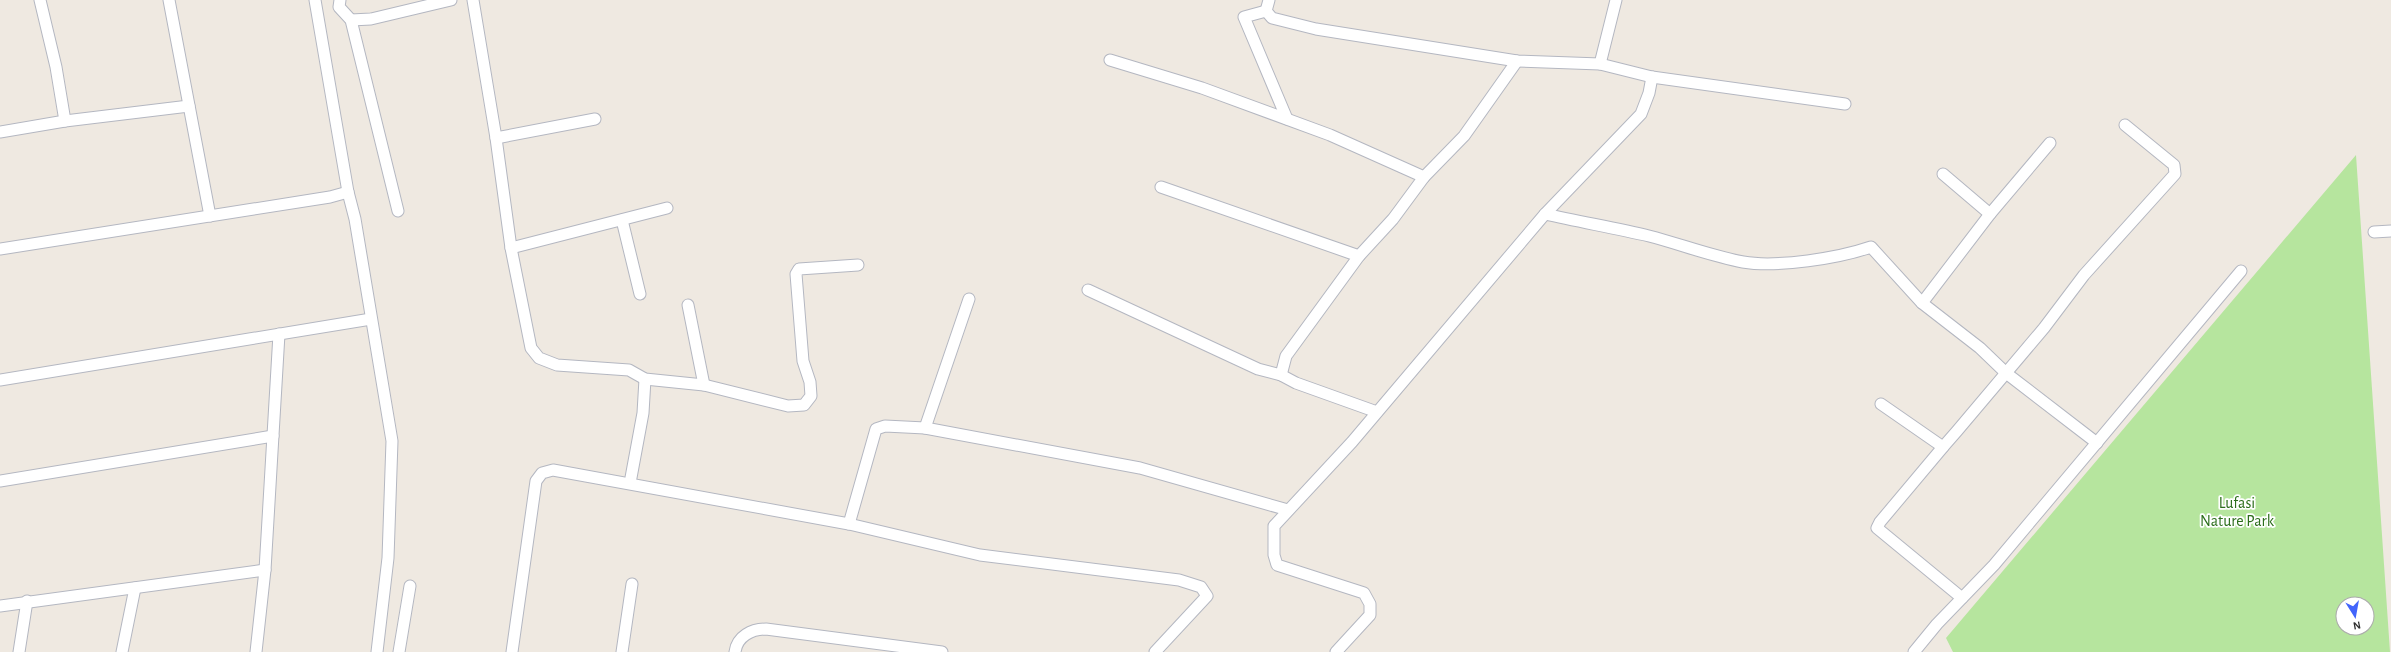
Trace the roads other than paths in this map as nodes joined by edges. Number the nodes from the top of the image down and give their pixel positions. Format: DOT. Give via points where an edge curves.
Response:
graph roads {
  1 [pos="40,0"];
  2 [pos="169,0"];
  3 [pos="315,0"];
  4 [pos="340,0"];
  5 [pos="451,0"];
  6 [pos="473,0"];
  7 [pos="1269,0"];
  8 [pos="1616,0"];
  9 [pos="1266,11"];
  10 [pos="351,20"];
  11 [pos="1110,60"];
  12 [pos="1517,61"];
  13 [pos="1600,64"];
  14 [pos="1652,77"];
  15 [pos="1845,104"];
  16 [pos="189,106"];
  17 [pos="595,119"];
  18 [pos="1287,119"];
  19 [pos="65,121"];
  20 [pos="2125,125"];
  21 [pos="0,132"];
  22 [pos="496,138"];
  23 [pos="2050,142"];
  24 [pos="1943,174"];
  25 [pos="1424,177"];
  26 [pos="1161,187"];
  27 [pos="348,192"];
  28 [pos="667,208"];
  29 [pos="398,211"];
  30 [pos="1545,214"];
  31 [pos="1990,214"];
  32 [pos="210,216"];
  33 [pos="622,220"];
  34 [pos="2391,231"];
  35 [pos="2374,232"];
  36 [pos="511,248"];
  37 [pos="0,249"];
  38 [pos="1359,256"];
  39 [pos="858,265"];
  40 [pos="2241,271"];
  41 [pos="1088,290"];
  42 [pos="640,294"];
  43 [pos="969,299"];
  44 [pos="1922,303"];
  45 [pos="688,305"];
  46 [pos="371,319"];
  47 [pos="279,334"];
  48 [pos="2006,373"];
  49 [pos="1281,375"];
  50 [pos="645,379"];
  51 [pos="0,380"];
  52 [pos="704,385"];
  53 [pos="1881,404"];
  54 [pos="1376,412"];
  55 [pos="925,428"];
  56 [pos="273,436"];
  57 [pos="2097,443"];
  58 [pos="1943,447"];
  59 [pos="0,481"];
  60 [pos="630,483"];
  61 [pos="1288,510"];
  62 [pos="849,524"];
  63 [pos="266,570"];
  64 [pos="632,584"];
  65 [pos="410,586"];
  66 [pos="135,588"];
  67 [pos="1962,598"];
  68 [pos="27,601"];
  69 [pos="0,606"];
  70 [pos="19,652"];
  71 [pos="122,652"];
  72 [pos="256,652"];
  73 [pos="377,652"];
  74 [pos="399,652"];
  75 [pos="512,652"];
  76 [pos="622,652"];
  77 [pos="735,652"];
  78 [pos="942,652"];
  79 [pos="1155,652"];
  80 [pos="1336,652"];
  81 [pos="1914,652"];
  1 -- 19 [label="street" via="56,67"];
  2 -- 16 [label="street"];
  3 -- 27 [label="street"];
  4 -- 10 [label="street" via="339,7"];
  5 -- 10 [label="street" via="371,19"];
  6 -- 22 [label="street"];
  7 -- 9 [label="street"];
  8 -- 13 [label="street"];
  9 -- 12 [label="street" via="1272,18 1316,29"];
  9 -- 18 [label="street" via="1244,18"];
  10 -- 29 [label="street"];
  11 -- 18 [label="street" via="1202,88"];
  12 -- 13 [label="street"];
  12 -- 25 [label="street" via="1464,136"];
  13 -- 14 [label="street"];
  14 -- 15 [label="street"];
  14 -- 30 [label="street" via="1649,93 1640,114"];
  16 -- 19 [label="street"];
  16 -- 32 [label="street"];
  17 -- 22 [label="street"];
  18 -- 25 [label="street" via="1330,135"];
  19 -- 21 [label="street"];
  20 -- 48 [label="street" via="2174,165 2175,174 2084,275"];
  22 -- 36 [label="street"];
  23 -- 31 [label="street"];
  24 -- 31 [label="street"];
  25 -- 38 [label="street" via="1393,219"];
  26 -- 38 [label="street"];
  27 -- 32 [label="street"];
  27 -- 46 [label="street" via="355,219"];
  28 -- 33 [label="street"];
  30 -- 44 [label="street" via="1648,236 1744,262 1816,260 1851,254 1871,247"];
  30 -- 54 [label="street"];
  31 -- 44 [label="street"];
  32 -- 37 [label="street"];
  33 -- 36 [label="street"];
  33 -- 42 [label="street"];
  34 -- 35 [label="street"];
  36 -- 50 [label="street" via="531,348 539,358 557,365 629,370"];
  38 -- 49 [label="street" via="1286,356"];
  39 -- 52 [label="street" via="799,269 796,274 803,361 811,389 811,396 804,405 788,406"];
  40 -- 57 [label="street"];
  41 -- 49 [label="street" via="1258,369"];
  43 -- 55 [label="street"];
  44 -- 48 [label="street" via="1980,348"];
  45 -- 52 [label="street"];
  46 -- 47 [label="street"];
  46 -- 73 [label="street" via="392,441 388,558"];
  47 -- 51 [label="street"];
  47 -- 56 [label="street"];
  48 -- 57 [label="street"];
  48 -- 58 [label="street"];
  49 -- 54 [label="street" via="1296,383"];
  50 -- 52 [label="street"];
  50 -- 60 [label="street" via="643,413"];
  53 -- 58 [label="street"];
  54 -- 61 [label="street" via="1352,442"];
  55 -- 61 [label="street" via="1140,468"];
  55 -- 62 [label="street" via="885,426 876,429"];
  56 -- 59 [label="street"];
  56 -- 63 [label="street"];
  57 -- 67 [label="street" via="1994,565"];
  58 -- 67 [label="street" via="1877,528"];
  60 -- 62 [label="street"];
  60 -- 75 [label="street" via="553,470 542,473 536,481"];
  61 -- 80 [label="street" via="1274,526 1274,555 1277,565 1364,593 1370,604 1370,615"];
  62 -- 79 [label="street" via="980,555 1179,580 1201,587 1207,596"];
  63 -- 66 [label="street"];
  63 -- 72 [label="street"];
  64 -- 76 [label="street"];
  65 -- 74 [label="street"];
  66 -- 68 [label="street"];
  66 -- 71 [label="street"];
  67 -- 81 [label="street"];
  68 -- 69 [label="street"];
  68 -- 70 [label="street"];
  77 -- 78 [label="street" via="741,638 756,629"];
}
